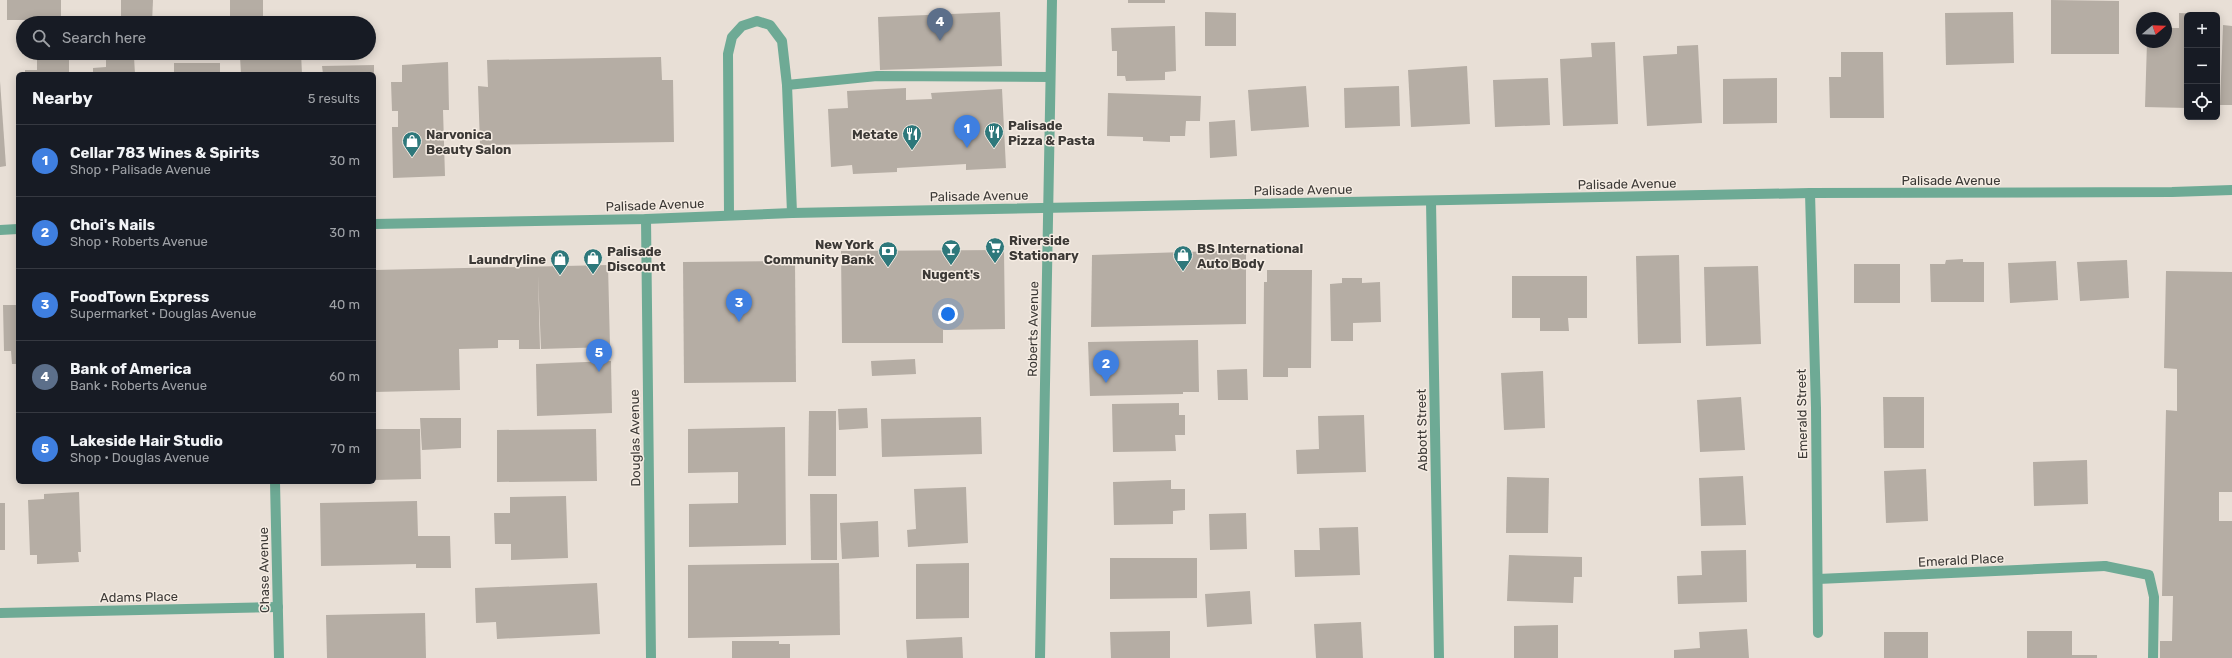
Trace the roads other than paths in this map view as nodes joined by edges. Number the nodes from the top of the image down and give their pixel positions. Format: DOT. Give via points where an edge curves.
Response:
graph roads {
  1 [pos="1052,0"];
  2 [pos="1050,78"];
  3 [pos="787,85"];
  4 [pos="2232,190"];
  5 [pos="1810,193"];
  6 [pos="1431,201"];
  7 [pos="1048,208"];
  8 [pos="792,213"];
  9 [pos="729,215"];
  10 [pos="646,218"];
  11 [pos="376,224"];
  12 [pos="0,230"];
  13 [pos="16,230"];
  14 [pos="275,484"];
  15 [pos="1818,579"];
  16 [pos="278,607"];
  17 [pos="0,613"];
  18 [pos="1818,633"];
  19 [pos="279,658"];
  20 [pos="651,658"];
  21 [pos="1040,658"];
  22 [pos="1439,658"];
  23 [pos="2153,658"];
  1 -- 2 [label="street, Roberts Avenue"];
  2 -- 3 [label="street" via="877,76"];
  2 -- 7 [label="street, Roberts Avenue"];
  3 -- 8 [label="street"];
  3 -- 9 [label="street" via="782,41 770,25 757,21 742,26 732,37 728,54"];
  4 -- 5 [label="street, Palisade Avenue"];
  5 -- 6 [label="street, Palisade Avenue"];
  5 -- 15 [label="street, Emerald Street"];
  6 -- 7 [label="street, Palisade Avenue"];
  6 -- 22 [label="street, Abbott Street"];
  7 -- 8 [label="street, Palisade Avenue"];
  7 -- 21 [label="street, Roberts Avenue"];
  8 -- 9 [label="street, Palisade Avenue"];
  9 -- 10 [label="street, Palisade Avenue"];
  10 -- 11 [label="street, Palisade Avenue"];
  10 -- 20 [label="street, Douglas Avenue"];
  12 -- 13 [label="street"];
  14 -- 16 [label="street, Chase Avenue"];
  15 -- 18 [label="street, Emerald Street"];
  15 -- 23 [label="street, Emerald Place" via="2105,566 2149,575 2154,598"];
  16 -- 17 [label="street, Adams Place"];
  16 -- 19 [label="street, Chase Avenue"];
}
